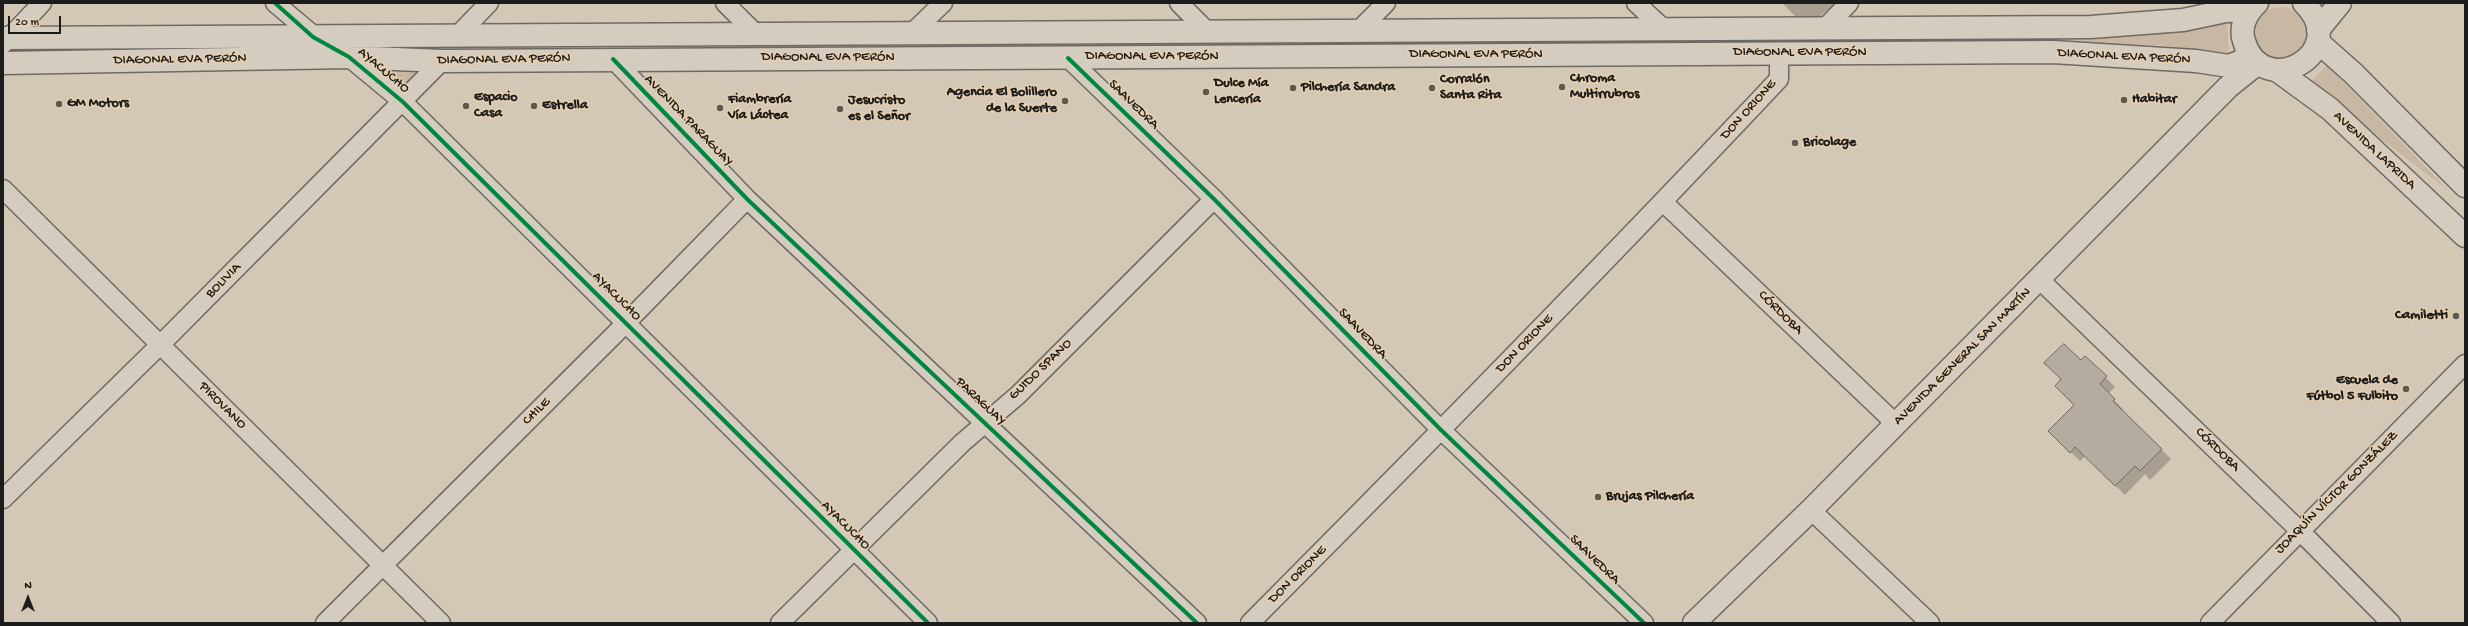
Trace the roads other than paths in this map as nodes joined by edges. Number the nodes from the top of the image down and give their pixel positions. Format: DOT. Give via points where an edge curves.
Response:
graph roads {
  1 [pos="42,3"];
  2 [pos="275,3"];
  3 [pos="490,3"];
  4 [pos="725,3"];
  5 [pos="943,3"];
  6 [pos="1179,3"];
  7 [pos="1386,3"];
  8 [pos="1636,3"];
  9 [pos="1849,3"];
  10 [pos="2304,3"];
  11 [pos="2340,3"];
  12 [pos="2221,7"];
  13 [pos="2254,7"];
  14 [pos="1825,28"];
  15 [pos="1664,29"];
  16 [pos="1359,30"];
  17 [pos="913,32"];
  18 [pos="1208,32"];
  19 [pos="755,33"];
  20 [pos="457,36"];
  21 [pos="2318,36"];
  22 [pos="313,37"];
  23 [pos="4,40"];
  24 [pos="1779,53"];
  25 [pos="2251,53"];
  26 [pos="349,57"];
  27 [pos="1068,58"];
  28 [pos="613,59"];
  29 [pos="442,61"];
  30 [pos="3,63"];
  31 [pos="2230,66"];
  32 [pos="2278,70"];
  33 [pos="2228,87"];
  34 [pos="403,102"];
  35 [pos="2465,186"];
  36 [pos="3,189"];
  37 [pos="747,199"];
  38 [pos="1214,199"];
  39 [pos="1663,202"];
  40 [pos="2465,236"];
  41 [pos="2040,280"];
  42 [pos="627,322"];
  43 [pos="161,344"];
  44 [pos="2465,364"];
  45 [pos="985,422"];
  46 [pos="1896,424"];
  47 [pos="1441,430"];
  48 [pos="3,499"];
  49 [pos="1811,510"];
  50 [pos="2300,531"];
  51 [pos="854,550"];
  52 [pos="383,566"];
  53 [pos="325,623"];
  54 [pos="441,623"];
  55 [pos="780,623"];
  56 [pos="928,623"];
  57 [pos="1197,623"];
  58 [pos="1250,623"];
  59 [pos="1644,623"];
  60 [pos="1694,623"];
  61 [pos="1930,623"];
  62 [pos="2210,623"];
  63 [pos="2391,623"];
  1 -- 23 [label="street"];
  2 -- 22 [label="street, AYACUCHO"];
  3 -- 20 [label="street"];
  4 -- 19 [label="street"];
  5 -- 17 [label="street"];
  6 -- 18 [label="street"];
  7 -- 16 [label="street"];
  8 -- 15 [label="street"];
  9 -- 14 [label="street"];
  10 -- 21 [label="main road" via="2311,10"];
  11 -- 21 [label="main road"];
  12 -- 13 [label="main road, DIAGONAL EVA PERÓN"];
  12 -- 14 [label="main road, DIAGONAL EVA PERÓN" via="2183,20 2091,27"];
  13 -- 25 [label="main road" via="2245,19"];
  14 -- 15 [label="main road, DIAGONAL EVA PERÓN"];
  15 -- 16 [label="main road, DIAGONAL EVA PERÓN"];
  16 -- 18 [label="main road, DIAGONAL EVA PERÓN"];
  17 -- 18 [label="main road, DIAGONAL EVA PERÓN"];
  17 -- 19 [label="main road, DIAGONAL EVA PERÓN"];
  19 -- 20 [label="main road, DIAGONAL EVA PERÓN"];
  20 -- 22 [label="main road, DIAGONAL EVA PERÓN"];
  21 -- 32 [label="main road" via="2314,51 2299,66"];
  21 -- 35 [label="main road"];
  22 -- 23 [label="main road, DIAGONAL EVA PERÓN"];
  22 -- 26 [label="street, AYACUCHO"];
  24 -- 27 [label="main road, DIAGONAL EVA PERÓN"];
  24 -- 31 [label="main road, DIAGONAL EVA PERÓN" via="2054,52 2196,61"];
  24 -- 39 [label="street, DON ORIONE" via="1779,79"];
  25 -- 31 [label="main road"];
  25 -- 32 [label="main road"];
  25 -- 33 [label="main road, AVENIDA GENERAL SAN MARTÍN"];
  26 -- 29 [label="main road, DIAGONAL EVA PERÓN"];
  26 -- 30 [label="main road, DIAGONAL EVA PERÓN"];
  26 -- 34 [label="street, AYACUCHO"];
  27 -- 28 [label="main road, DIAGONAL EVA PERÓN"];
  27 -- 38 [label="street, SAAVEDRA"];
  28 -- 29 [label="main road, DIAGONAL EVA PERÓN"];
  28 -- 37 [label="street, AVENIDA PARAGUAY"];
  29 -- 34 [label="street, BOLIVIA"];
  31 -- 33 [label="main road"];
  32 -- 40 [label="main road, AVENIDA LAPRIDA" via="2330,109"];
  33 -- 41 [label="main road, AVENIDA GENERAL SAN MARTÍN"];
  34 -- 42 [label="street, AYACUCHO"];
  34 -- 43 [label="street, BOLIVIA"];
  36 -- 43 [label="street, PIROVANO"];
  37 -- 42 [label="street, CHILE"];
  37 -- 45 [label="street, PARAGUAY"];
  38 -- 45 [label="street, GUIDO SPANO" via="1018,395"];
  38 -- 47 [label="street, SAAVEDRA"];
  39 -- 46 [label="street, CÓRDOBA"];
  39 -- 47 [label="street, DON ORIONE"];
  41 -- 46 [label="main road, AVENIDA GENERAL SAN MARTÍN"];
  41 -- 50 [label="street, CÓRDOBA"];
  42 -- 51 [label="street, AYACUCHO"];
  42 -- 52 [label="street, CHILE"];
  43 -- 48 [label="street, BOLIVIA"];
  43 -- 52 [label="street, PIROVANO"];
  44 -- 50 [label="street, JOAQUÍN VÍCTOR GONZÁLEZ"];
  45 -- 51 [label="street, GUIDO SPANO"];
  45 -- 57 [label="street, PARAGUAY"];
  46 -- 49 [label="main road, AVENIDA GENERAL SAN MARTÍN"];
  47 -- 58 [label="street, DON ORIONE"];
  47 -- 59 [label="street, SAAVEDRA"];
  49 -- 60 [label="main road, AVENIDA GENERAL SAN MARTÍN"];
  49 -- 61 [label="street"];
  50 -- 62 [label="street, JOAQUÍN VÍCTOR GONZÁLEZ"];
  50 -- 63 [label="street, CÓRDOBA"];
  51 -- 55 [label="street, GUIDO SPANO"];
  51 -- 56 [label="street, AYACUCHO"];
  52 -- 53 [label="street, CHILE"];
  52 -- 54 [label="street, PIROVANO"];
}
